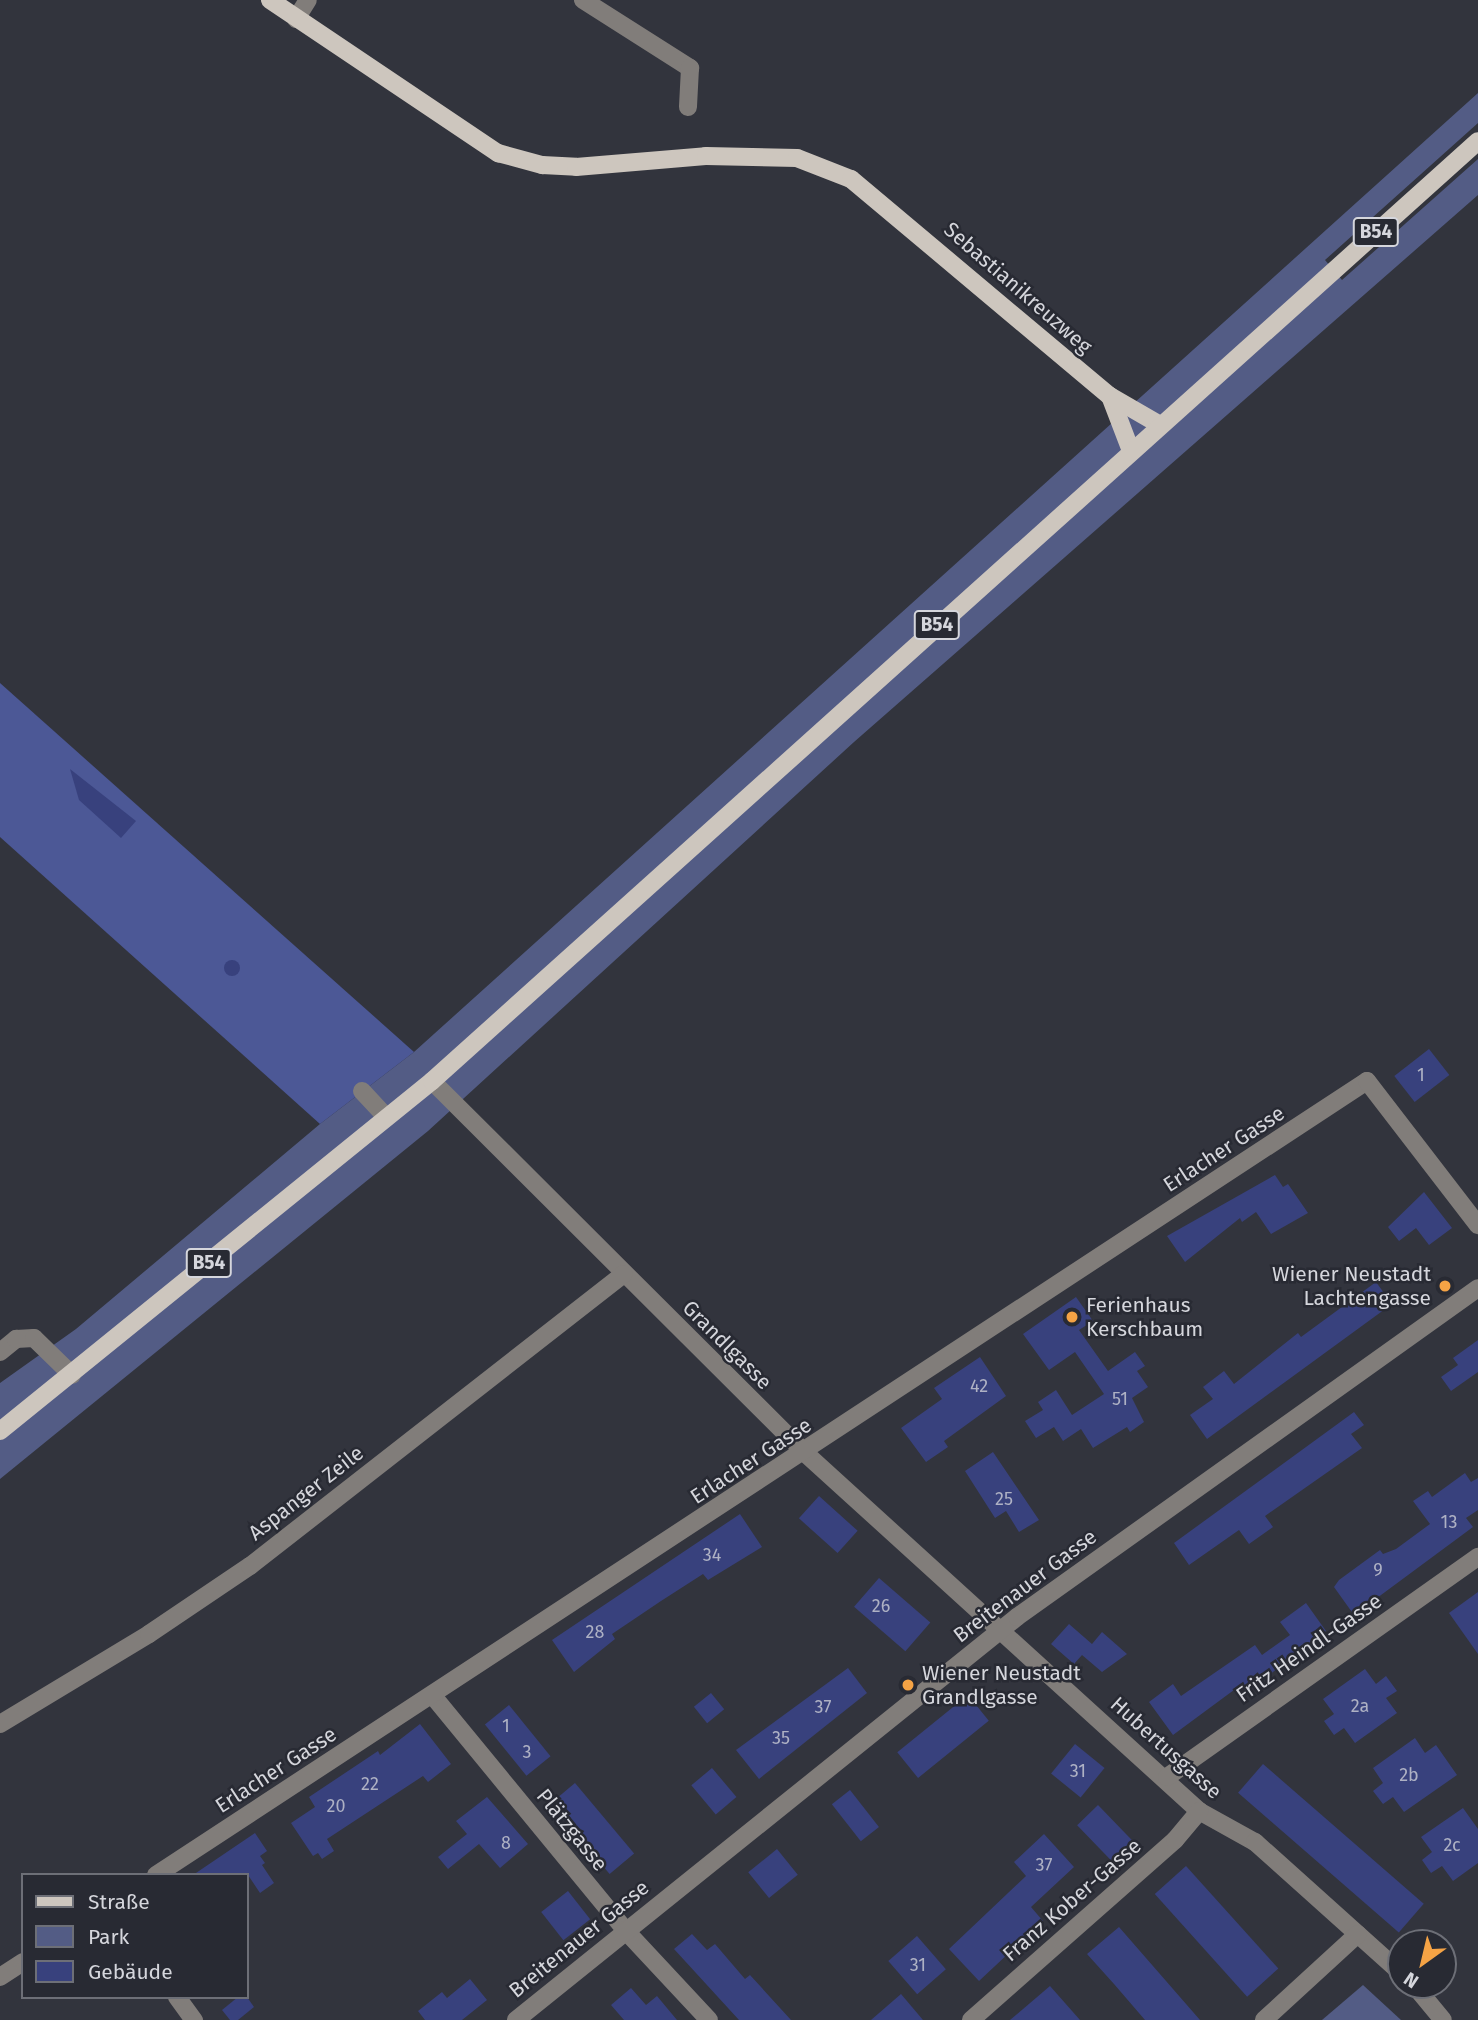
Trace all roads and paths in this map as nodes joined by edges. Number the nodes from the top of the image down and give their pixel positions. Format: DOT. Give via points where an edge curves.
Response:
graph roads {
  1 [pos="270,0"];
  2 [pos="309,0"];
  3 [pos="583,0"];
  4 [pos="296,19"];
  5 [pos="688,107"];
  6 [pos="1478,141"];
  7 [pos="1110,396"];
  8 [pos="1160,425"];
  9 [pos="1130,452"];
  10 [pos="432,1081"];
  11 [pos="362,1091"];
  12 [pos="386,1118"];
  13 [pos="1478,1225"];
  14 [pos="624,1275"];
  15 [pos="1478,1288"];
  16 [pos="0,1352"];
  17 [pos="72,1375"];
  18 [pos="0,1431"];
  19 [pos="804,1453"];
  20 [pos="1478,1557"];
  21 [pos="1001,1630"];
  22 [pos="433,1696"];
  23 [pos="0,1724"];
  24 [pos="1167,1777"];
  25 [pos="1199,1811"];
  26 [pos="159,1873"];
  27 [pos="625,1930"];
  28 [pos="1358,1934"];
  29 [pos="1387,1960"];
  30 [pos="21,1963"];
  31 [pos="0,1977"];
  32 [pos="178,1999"];
  33 [pos="1426,1999"];
  34 [pos="194,2020"];
  35 [pos="516,2020"];
  36 [pos="709,2020"];
  37 [pos="971,2020"];
  38 [pos="1264,2020"];
  39 [pos="1443,2020"];
  1 -- 4 [label="main road, Sebastianikreuzweg"];
  2 -- 4 [label="street"];
  3 -- 5 [label="street" via="690,68"];
  4 -- 7 [label="main road, Sebastianikreuzweg" via="498,153 576,167 706,156 774,156 797,158 851,179"];
  6 -- 8 [label="main road, B54"];
  7 -- 8 [label="main road, Sebastianikreuzweg"];
  7 -- 9 [label="main road"];
  8 -- 9 [label="main road, B54"];
  9 -- 10 [label="main road, B54"];
  10 -- 12 [label="main road, B54"];
  10 -- 14 [label="street, Grandlgasse"];
  11 -- 12 [label="street"];
  12 -- 17 [label="main road, B54"];
  13 -- 19 [label="street, Erlacher Gasse" via="1367,1081"];
  14 -- 19 [label="street, Grandlgasse"];
  14 -- 23 [label="street, Aspanger Zeile" via="250,1566 149,1634"];
  15 -- 21 [label="street, Breitenauer Gasse"];
  16 -- 17 [label="street" via="16,1339 34,1338"];
  17 -- 18 [label="main road, B54"];
  19 -- 21 [label="street, Grandlgasse"];
  19 -- 22 [label="street, Erlacher Gasse"];
  20 -- 24 [label="street, Fritz Heindl-Gasse"];
  21 -- 24 [label="street, Hubertusgasse"];
  21 -- 27 [label="street, Breitenauer Gasse"];
  22 -- 26 [label="street, Erlacher Gasse"];
  22 -- 27 [label="street, Plätzgasse"];
  24 -- 25 [label="street, Hubertusgasse"];
  25 -- 28 [label="street, Hubertusgasse" via="1255,1842"];
  25 -- 37 [label="street, Franz Kober-Gasse" via="1175,1840"];
  27 -- 35 [label="street, Breitenauer Gasse"];
  27 -- 36 [label="street, Plätzgasse"];
  28 -- 29 [label="street, Hubertusgasse"];
  28 -- 38 [label="street"];
  30 -- 31 [label="street"];
  32 -- 34 [label="street"];
  33 -- 39 [label="street"];
}
